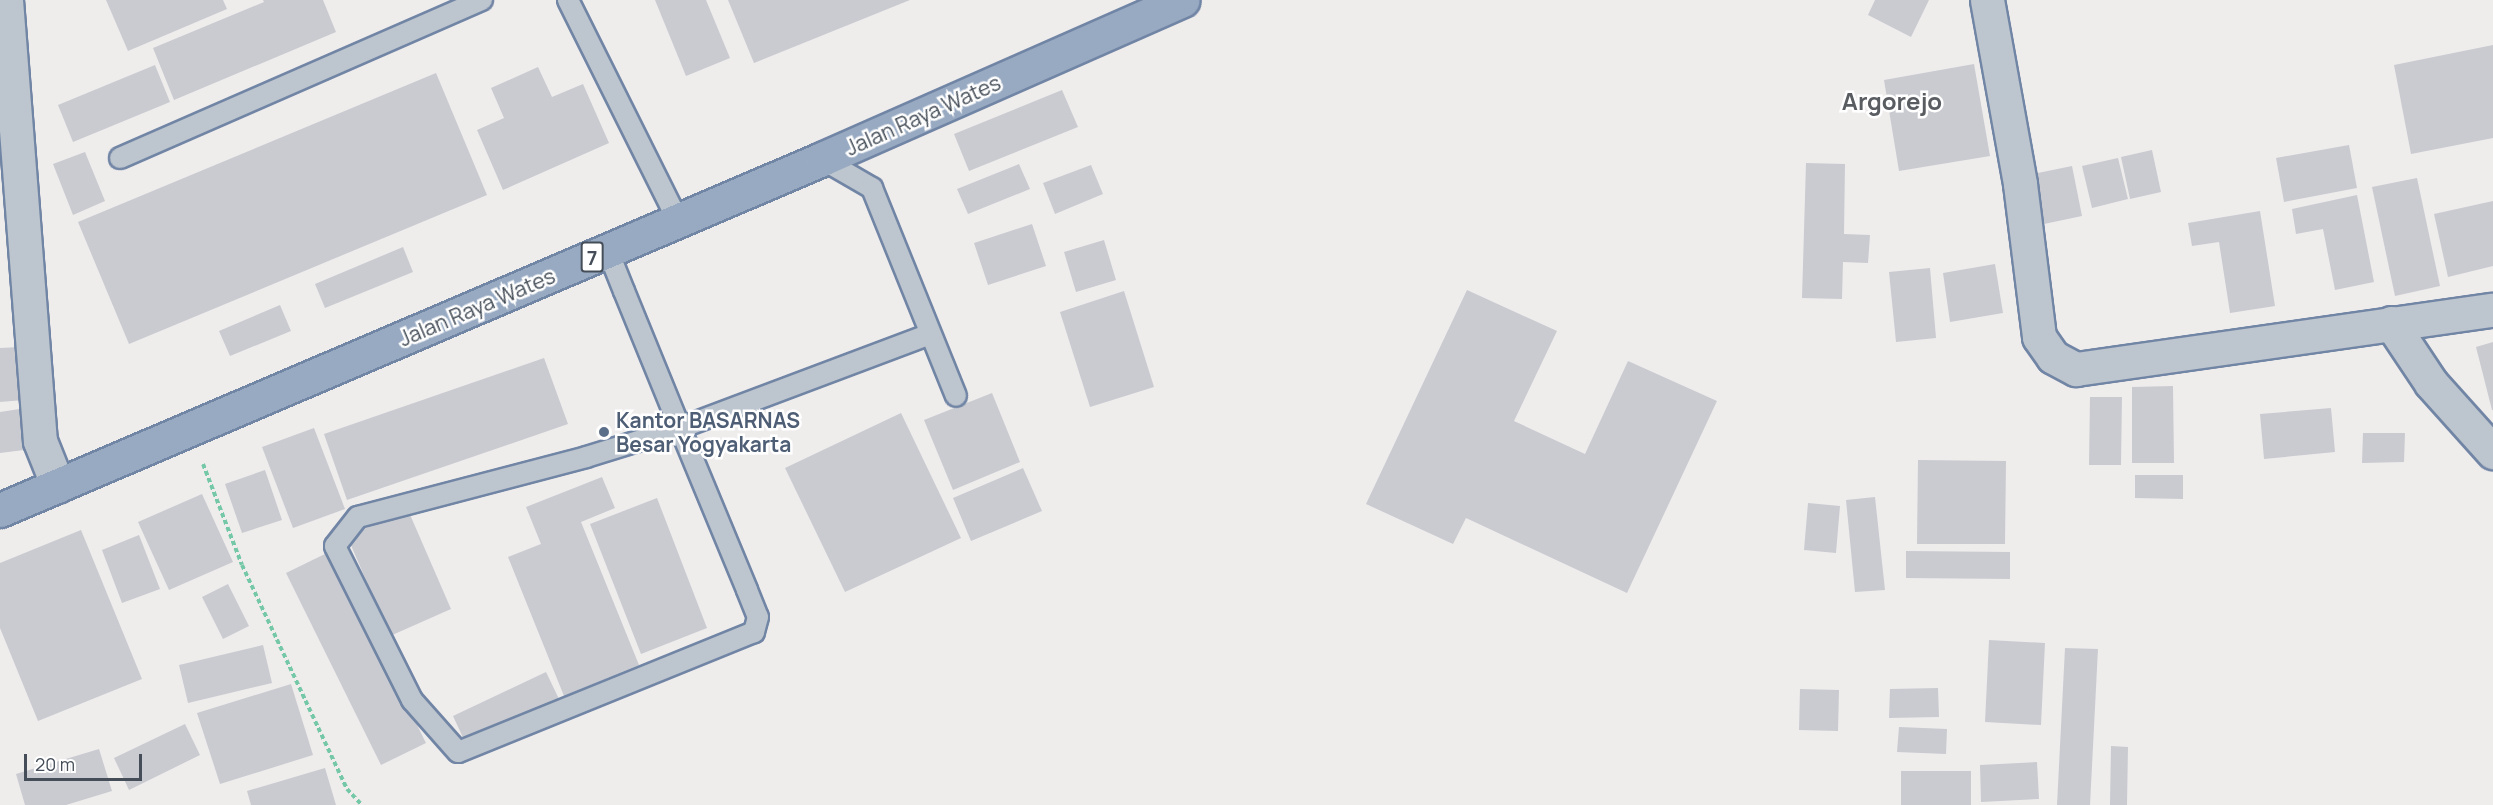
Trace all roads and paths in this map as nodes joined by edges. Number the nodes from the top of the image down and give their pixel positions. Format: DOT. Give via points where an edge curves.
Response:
graph roads {
  1 [pos="6,0"];
  2 [pos="482,0"];
  3 [pos="568,0"];
  4 [pos="1183,0"];
  5 [pos="1988,0"];
  6 [pos="120,158"];
  7 [pos="822,159"];
  8 [pos="678,221"];
  9 [pos="608,251"];
  10 [pos="2493,310"];
  11 [pos="2391,323"];
  12 [pos="930,334"];
  13 [pos="956,396"];
  14 [pos="680,428"];
  15 [pos="190,430"];
  16 [pos="2493,452"];
  17 [pos="58,486"];
  18 [pos="0,510"];
  19 [pos="362,805"];
  1 -- 17 [label="street" via="40,441"];
  2 -- 6 [label="lane"];
  3 -- 8 [label="lane"];
  4 -- 7 [label="highway, Jalan Raya Wates / 7"];
  5 -- 11 [label="street" via="2020,184 2039,337 2053,357 2076,369"];
  7 -- 8 [label="highway, Jalan Raya Wates / 7"];
  7 -- 12 [label="lane" via="872,188"];
  8 -- 9 [label="highway, Jalan Raya Wates / 7"];
  9 -- 14 [label="lane"];
  9 -- 15 [label="highway, Jalan Raya Wates / 7"];
  10 -- 11 [label="street"];
  11 -- 16 [label="street" via="2431,383"];
  12 -- 13 [label="lane"];
  12 -- 14 [label="lane"];
  14 -- 14 [label="lane" via="358,518 335,546 412,700 458,752 754,632 758,617"];
  15 -- 17 [label="highway, Jalan Raya Wates / 7"];
  15 -- 19 [label="path" via="242,565 347,789"];
  17 -- 18 [label="highway, Jalan Raya Wates / 7"];
}
